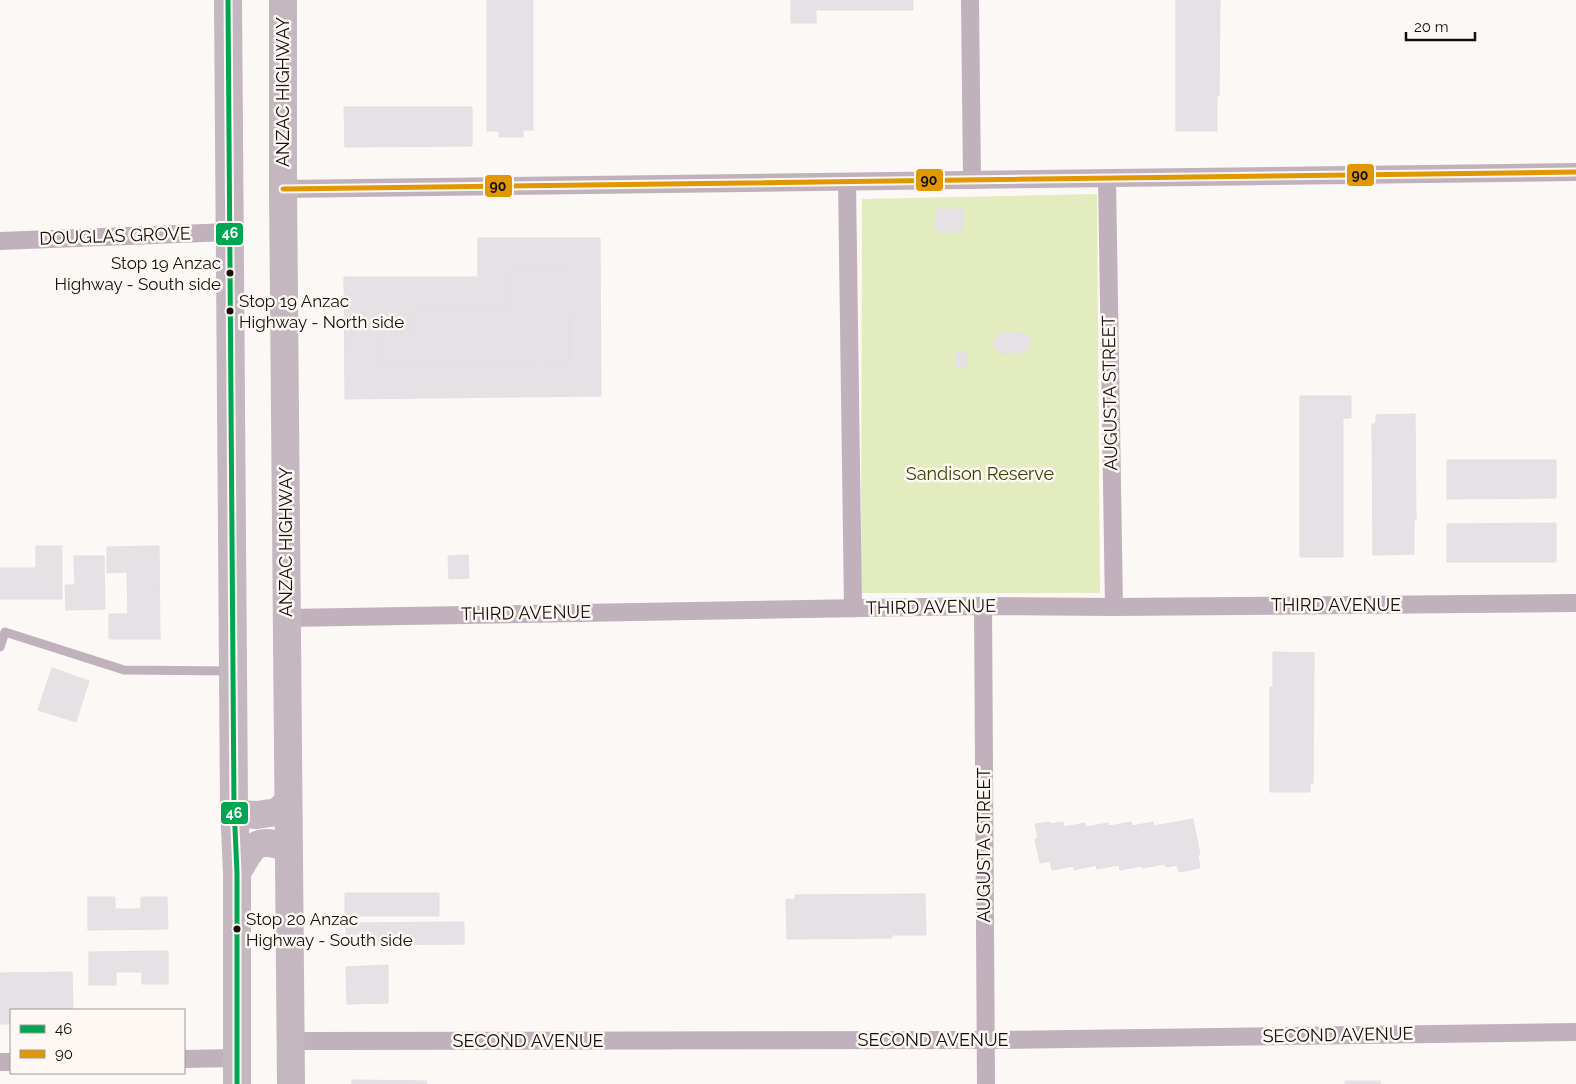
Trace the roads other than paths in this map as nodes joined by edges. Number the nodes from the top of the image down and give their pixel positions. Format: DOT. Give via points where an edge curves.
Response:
graph roads {
  1 [pos="228,0"];
  2 [pos="250,0"];
  3 [pos="970,0"];
  4 [pos="281,1"];
  5 [pos="229,38"];
  6 [pos="1576,172"];
  7 [pos="1107,179"];
  8 [pos="972,180"];
  9 [pos="848,182"];
  10 [pos="283,188"];
  11 [pos="230,232"];
  12 [pos="0,242"];
  13 [pos="1576,603"];
  14 [pos="983,606"];
  15 [pos="1114,607"];
  16 [pos="853,608"];
  17 [pos="286,618"];
  18 [pos="3,632"];
  19 [pos="0,647"];
  20 [pos="234,671"];
  21 [pos="288,802"];
  22 [pos="234,806"];
  23 [pos="288,848"];
  24 [pos="237,873"];
  25 [pos="1576,1032"];
  26 [pos="290,1040"];
  27 [pos="986,1040"];
  28 [pos="185,1059"];
  29 [pos="236,1071"];
  30 [pos="291,1084"];
  31 [pos="986,1084"];
  1 -- 5 [label="highway"];
  2 -- 5 [label="highway"];
  3 -- 8 [label="street"];
  4 -- 10 [label="highway, ANZAC HIGHWAY"];
  5 -- 11 [label="highway"];
  6 -- 7 [label="street"];
  7 -- 8 [label="street"];
  7 -- 15 [label="street, AUGUSTA STREET"];
  8 -- 9 [label="street"];
  9 -- 10 [label="street"];
  9 -- 16 [label="street"];
  10 -- 17 [label="highway, ANZAC HIGHWAY"];
  11 -- 12 [label="street, DOUGLAS GROVE"];
  11 -- 20 [label="highway"];
  13 -- 15 [label="street, THIRD AVENUE"];
  14 -- 15 [label="street, THIRD AVENUE"];
  14 -- 16 [label="street, THIRD AVENUE"];
  14 -- 27 [label="street, AUGUSTA STREET"];
  16 -- 17 [label="street, THIRD AVENUE"];
  17 -- 21 [label="highway, ANZAC HIGHWAY"];
  18 -- 19 [label="lane"];
  18 -- 20 [label="lane" via="124,670"];
  20 -- 22 [label="highway"];
  21 -- 22 [label="highway" via="277,812 257,815 242,814"];
  21 -- 23 [label="highway, ANZAC HIGHWAY"];
  22 -- 24 [label="highway"];
  23 -- 24 [label="highway" via="262,843 253,847"];
  23 -- 26 [label="highway, ANZAC HIGHWAY"];
  24 -- 29 [label="highway"];
  25 -- 27 [label="street, SECOND AVENUE"];
  26 -- 27 [label="street, SECOND AVENUE"];
  26 -- 30 [label="highway, ANZAC HIGHWAY"];
  27 -- 31 [label="street, AUGUSTA STREET"];
  28 -- 29 [label="street"];
}
